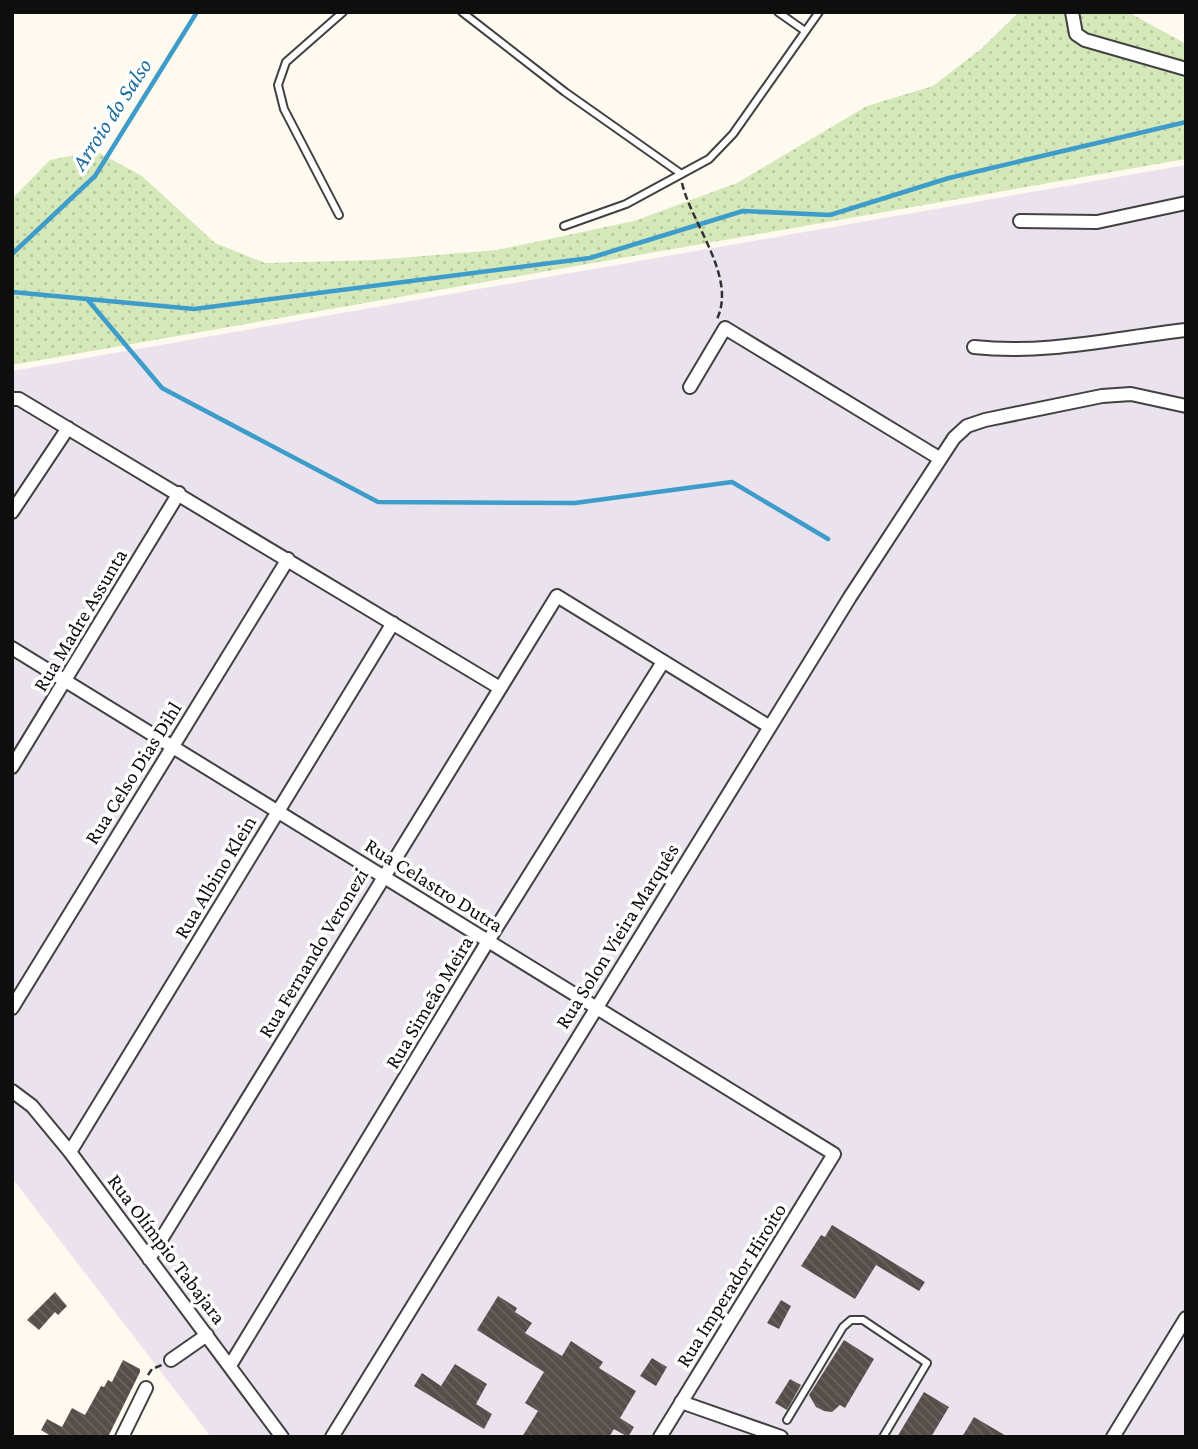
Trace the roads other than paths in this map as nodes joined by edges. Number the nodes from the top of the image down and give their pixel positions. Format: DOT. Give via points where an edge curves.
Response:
graph roads {
  1 [pos="344,12"];
  2 [pos="462,12"];
  3 [pos="778,12"];
  4 [pos="819,12"];
  5 [pos="1072,12"];
  6 [pos="805,31"];
  7 [pos="1186,69"];
  8 [pos="680,173"];
  9 [pos="1186,203"];
  10 [pos="339,215"];
  11 [pos="1020,221"];
  12 [pos="564,226"];
  13 [pos="1186,330"];
  14 [pos="974,347"];
  15 [pos="690,387"];
  16 [pos="12,400"];
  17 [pos="1186,406"];
  18 [pos="68,428"];
  19 [pos="939,458"];
  20 [pos="179,493"];
  21 [pos="12,512"];
  22 [pos="288,559"];
  23 [pos="393,623"];
  24 [pos="12,648"];
  25 [pos="663,662"];
  26 [pos="66,681"];
  27 [pos="500,688"];
  28 [pos="770,727"];
  29 [pos="172,747"];
  30 [pos="12,767"];
  31 [pos="277,811"];
  32 [pos="383,876"];
  33 [pos="488,941"];
  34 [pos="596,1007"];
  35 [pos="12,1008"];
  36 [pos="12,1091"];
  37 [pos="70,1152"];
  38 [pos="834,1154"];
  39 [pos="149,1259"];
  40 [pos="1186,1318"];
  41 [pos="207,1335"];
  42 [pos="171,1360"];
  43 [pos="231,1364"];
  44 [pos="146,1388"];
  45 [pos="681,1402"];
  46 [pos="787,1420"];
  47 [pos="122,1437"];
  48 [pos="282,1437"];
  49 [pos="332,1437"];
  50 [pos="660,1437"];
  51 [pos="781,1437"];
  52 [pos="883,1437"];
  53 [pos="1113,1437"];
  1 -- 10 [label="lane" via="286,62 278,85 284,109"];
  2 -- 8 [label="lane"];
  3 -- 6 [label="lane"];
  4 -- 6 [label="lane"];
  5 -- 7 [label="street" via="1076,34 1085,40"];
  6 -- 8 [label="lane" via="733,134 709,159"];
  8 -- 12 [label="lane" via="626,204"];
  9 -- 11 [label="street" via="1097,222"];
  13 -- 14 [label="street" via="1013,352"];
  15 -- 19 [label="street" via="725,328"];
  16 -- 18 [label="street" via="19,399"];
  17 -- 19 [label="street, Rua Solon Vieira Marquês" via="1121,395 985,420 967,426"];
  18 -- 20 [label="street"];
  18 -- 21 [label="street"];
  19 -- 28 [label="street, Rua Solon Vieira Marquês"];
  20 -- 22 [label="street"];
  20 -- 26 [label="street, Rua Madre Assunta"];
  22 -- 23 [label="street"];
  22 -- 29 [label="street, Rua Celso Dias Dihl"];
  23 -- 27 [label="street"];
  23 -- 31 [label="street, Rua Albino Klein"];
  24 -- 26 [label="street, Rua Celastro Dutra"];
  25 -- 27 [label="street, Rua Fernando Veronezi" via="557,596"];
  25 -- 28 [label="street"];
  25 -- 33 [label="street, Rua Simeão Meira"];
  26 -- 29 [label="street, Rua Celastro Dutra"];
  26 -- 30 [label="street, Rua Madre Assunta"];
  27 -- 32 [label="street, Rua Fernando Veronezi"];
  28 -- 34 [label="street, Rua Solon Vieira Marquês"];
  29 -- 31 [label="street, Rua Celastro Dutra"];
  29 -- 35 [label="street, Rua Celso Dias Dihl"];
  31 -- 32 [label="street, Rua Celastro Dutra"];
  31 -- 37 [label="street, Rua Albino Klein"];
  32 -- 33 [label="street, Rua Celastro Dutra"];
  32 -- 39 [label="street, Rua Fernando Veronezi"];
  33 -- 34 [label="street, Rua Celastro Dutra"];
  33 -- 43 [label="street, Rua Simeão Meira"];
  34 -- 38 [label="street, Rua Celastro Dutra"];
  34 -- 49 [label="street, Rua Solon Vieira Marquês"];
  36 -- 37 [label="street, Rua Olímpio Tabajara" via="32,1106"];
  37 -- 39 [label="street, Rua Olímpio Tabajara"];
  38 -- 45 [label="street, Rua Imperador Hiroito"];
  39 -- 41 [label="street, Rua Olímpio Tabajara"];
  40 -- 53 [label="street"];
  41 -- 42 [label="street"];
  41 -- 43 [label="street, Rua Olímpio Tabajara"];
  43 -- 48 [label="street, Rua Olímpio Tabajara"];
  44 -- 47 [label="street"];
  45 -- 50 [label="street, Rua Imperador Hiroito"];
  45 -- 51 [label="street"];
  46 -- 52 [label="lane" via="843,1327 851,1320 863,1320 927,1363"];
}
